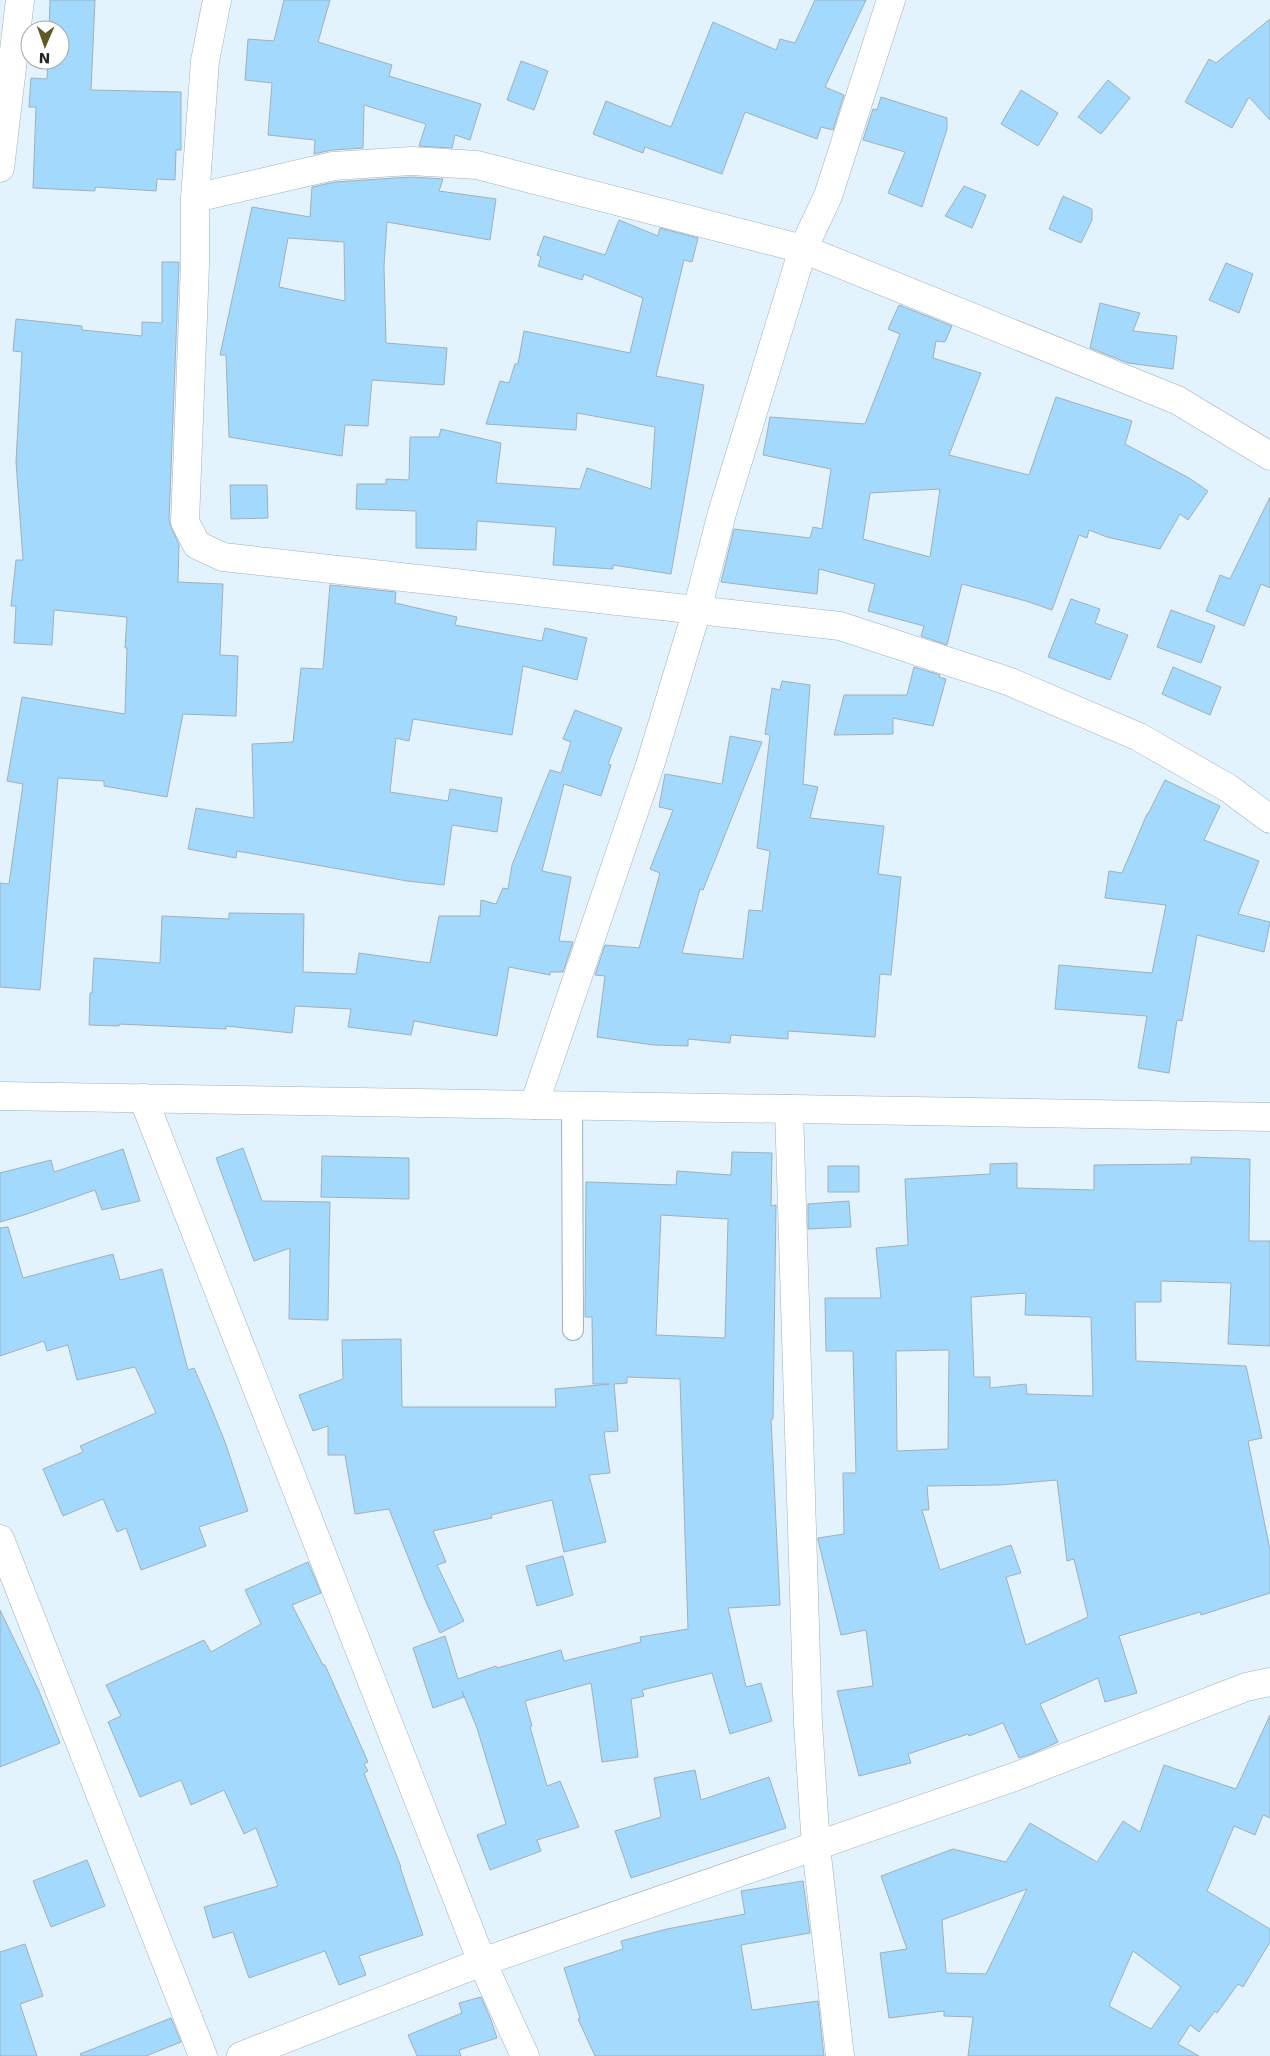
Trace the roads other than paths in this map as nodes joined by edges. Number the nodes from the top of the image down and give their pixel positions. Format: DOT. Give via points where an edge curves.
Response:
graph roads {
  1 [pos="20,0"];
  2 [pos="217,0"];
  3 [pos="891,0"];
  4 [pos="0,168"];
  5 [pos="195,198"];
  6 [pos="803,250"];
  7 [pos="1270,456"];
  8 [pos="697,610"];
  9 [pos="1270,820"];
  10 [pos="0,1096"];
  11 [pos="143,1098"];
  12 [pos="534,1105"];
  13 [pos="572,1106"];
  14 [pos="789,1109"];
  15 [pos="1270,1117"];
  16 [pos="573,1330"];
  17 [pos="0,1538"];
  18 [pos="1270,1682"];
  19 [pos="816,1847"];
  20 [pos="482,1962"];
  21 [pos="203,2056"];
  22 [pos="241,2056"];
  23 [pos="525,2056"];
  24 [pos="840,2056"];
  1 -- 4 [label="street"];
  2 -- 5 [label="street" via="205,62"];
  3 -- 6 [label="street" via="828,196"];
  5 -- 6 [label="street" via="333,166 411,161 477,165"];
  5 -- 8 [label="street" via="185,522 197,544 223,557"];
  6 -- 7 [label="street" via="1177,400"];
  6 -- 8 [label="street" via="722,513"];
  8 -- 9 [label="street" via="840,626 1008,681 1138,737 1228,788"];
  8 -- 12 [label="street" via="650,765"];
  10 -- 11 [label="street"];
  11 -- 12 [label="street"];
  11 -- 20 [label="street"];
  12 -- 13 [label="street"];
  13 -- 14 [label="street"];
  13 -- 16 [label="lane"];
  14 -- 15 [label="street"];
  14 -- 19 [label="street" via="807,1714"];
  17 -- 21 [label="street"];
  18 -- 19 [label="street" via="1246,1687 1017,1776"];
  19 -- 20 [label="street"];
  19 -- 24 [label="street"];
  20 -- 22 [label="street"];
  20 -- 23 [label="street"];
}
